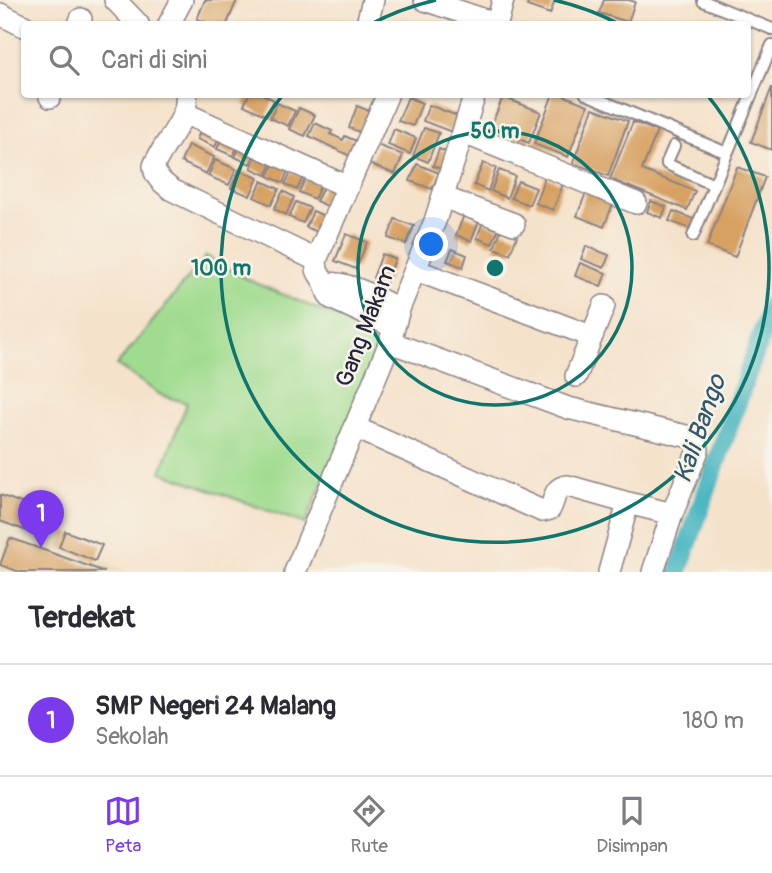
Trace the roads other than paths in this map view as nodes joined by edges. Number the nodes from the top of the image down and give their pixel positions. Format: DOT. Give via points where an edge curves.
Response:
graph roads {
  1 [pos="115,0"];
  2 [pos="182,0"];
  3 [pos="373,0"];
  4 [pos="425,0"];
  5 [pos="503,0"];
  6 [pos="702,1"];
  7 [pos="0,14"];
  8 [pos="135,21"];
  9 [pos="171,21"];
  10 [pos="368,21"];
  11 [pos="488,21"];
  12 [pos="498,21"];
  13 [pos="21,24"];
  14 [pos="772,29"];
  15 [pos="772,45"];
  16 [pos="751,95"];
  17 [pos="386,98"];
  18 [pos="474,98"];
  19 [pos="596,98"];
  20 [pos="750,98"];
  21 [pos="185,104"];
  22 [pos="464,134"];
  23 [pos="674,146"];
  24 [pos="727,153"];
  25 [pos="714,185"];
  26 [pos="348,187"];
  27 [pos="443,197"];
  28 [pos="636,203"];
  29 [pos="514,224"];
  30 [pos="694,236"];
  31 [pos="316,260"];
  32 [pos="415,270"];
  33 [pos="604,306"];
  34 [pos="394,326"];
  35 [pos="592,336"];
  36 [pos="576,376"];
  37 [pos="354,427"];
  38 [pos="628,503"];
  39 [pos="672,514"];
  40 [pos="295,572"];
  41 [pos="609,572"];
  42 [pos="653,572"];
  1 -- 8 [label="street"];
  2 -- 9 [label="street"];
  3 -- 10 [label="street"];
  4 -- 11 [label="street"];
  5 -- 12 [label="street"];
  6 -- 14 [label="lane"];
  7 -- 13 [label="street"];
  15 -- 16 [label="lane"];
  17 -- 26 [label="street"];
  18 -- 22 [label="street, Gang Makam"];
  19 -- 24 [label="lane"];
  20 -- 24 [label="lane"];
  21 -- 26 [label="street"];
  21 -- 31 [label="street" via="155,161 159,179 172,190"];
  22 -- 27 [label="street, Gang Makam"];
  22 -- 28 [label="street"];
  23 -- 25 [label="lane" via="667,164"];
  24 -- 25 [label="lane"];
  25 -- 30 [label="lane"];
  26 -- 31 [label="street"];
  27 -- 29 [label="street"];
  27 -- 32 [label="street, Gang Makam"];
  31 -- 34 [label="street" via="317,273 331,298"];
  32 -- 34 [label="street, Gang Makam"];
  32 -- 35 [label="street"];
  33 -- 35 [label="street"];
  34 -- 37 [label="street, Gang Makam"];
  34 -- 39 [label="street" via="568,408 694,439 698,450"];
  35 -- 36 [label="street"];
  37 -- 38 [label="street" via="542,511 550,509 558,489 568,486"];
  37 -- 40 [label="street, Gang Makam"];
  38 -- 39 [label="street"];
  38 -- 41 [label="street"];
  39 -- 42 [label="street"];
}
